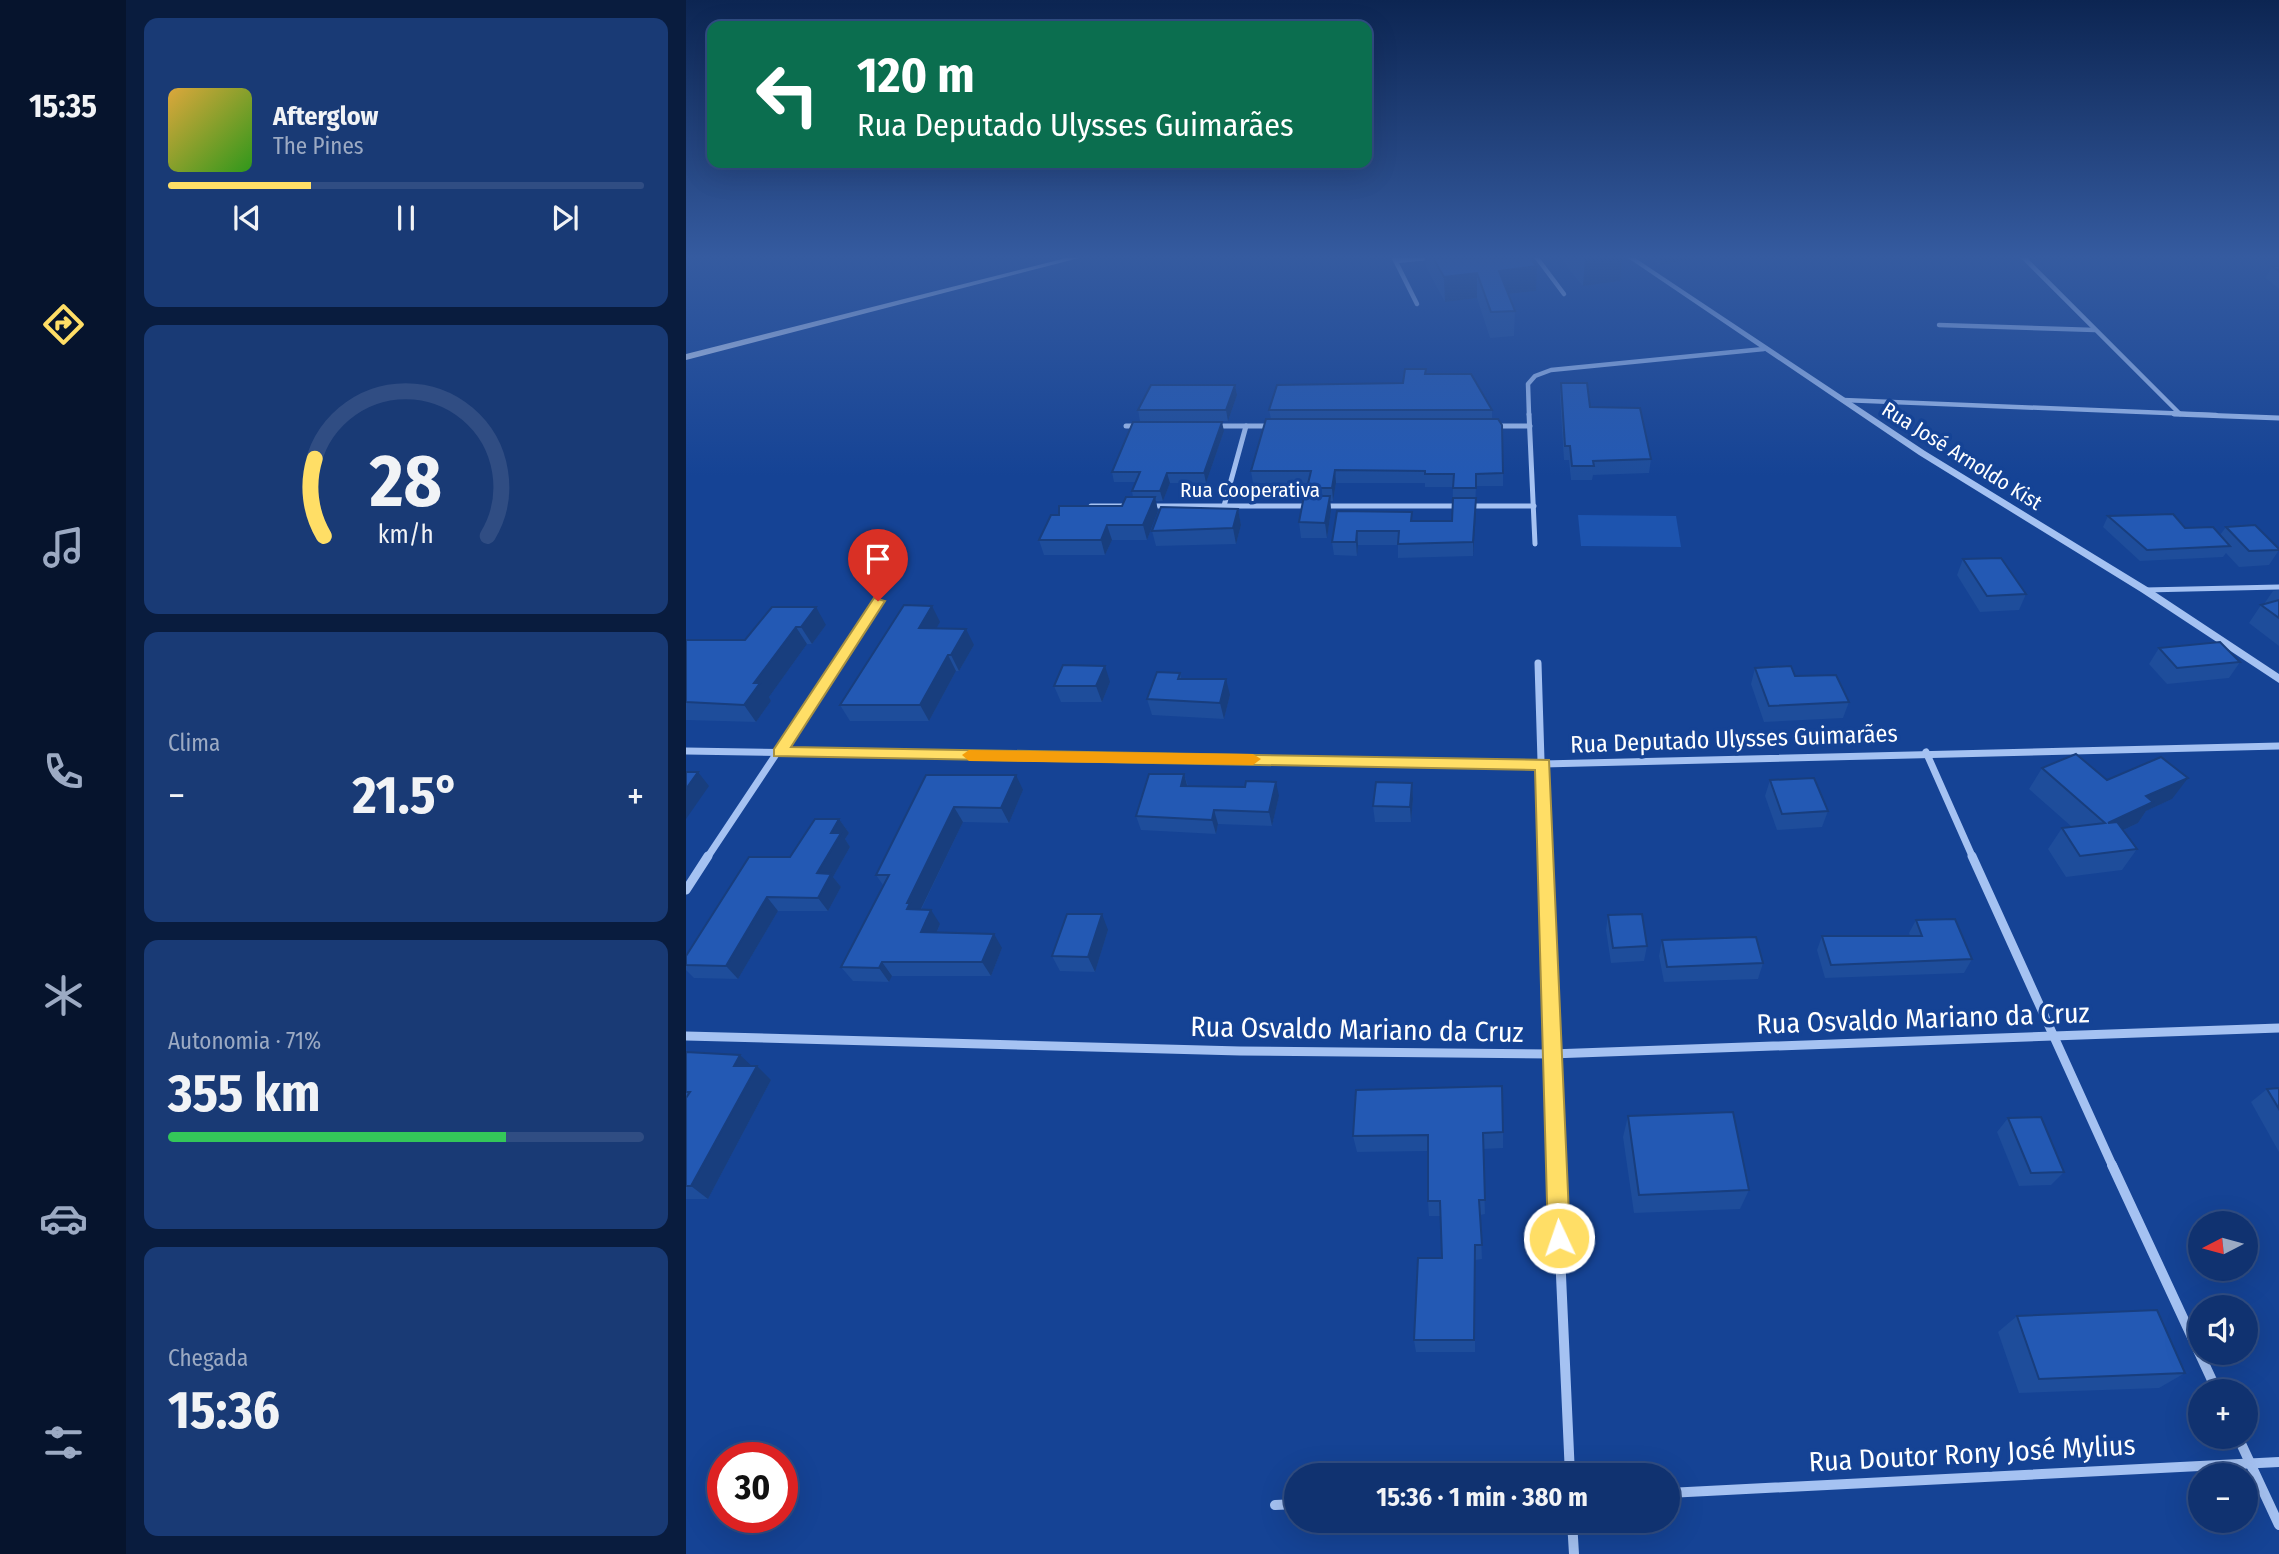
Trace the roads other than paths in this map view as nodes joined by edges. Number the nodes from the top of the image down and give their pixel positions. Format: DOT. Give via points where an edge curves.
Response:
graph roads {
  1 [pos="2095,330"];
  2 [pos="790,331"];
  3 [pos="1738,331"];
  4 [pos="1765,349"];
  5 [pos="686,357"];
  6 [pos="1842,400"];
  7 [pos="2180,415"];
  8 [pos="2279,418"];
  9 [pos="1126,426"];
  10 [pos="1152,426"];
  11 [pos="1206,426"];
  12 [pos="1246,426"];
  13 [pos="1287,426"];
  14 [pos="1489,426"];
  15 [pos="1530,426"];
  16 [pos="1091,506"];
  17 [pos="1131,506"];
  18 [pos="1144,506"];
  19 [pos="1224,506"];
  20 [pos="1534,506"];
  21 [pos="1535,544"];
  22 [pos="2279,587"];
  23 [pos="2145,590"];
  24 [pos="878,601"];
  25 [pos="1538,663"];
  26 [pos="2279,679"];
  27 [pos="2279,746"];
  28 [pos="686,751"];
  29 [pos="780,752"];
  30 [pos="1926,752"];
  31 [pos="1543,764"];
  32 [pos="686,890"];
  33 [pos="2279,1028"];
  34 [pos="686,1037"];
  35 [pos="2052,1037"];
  36 [pos="1551,1054"];
  37 [pos="2211,1379"];
  38 [pos="2279,1462"];
  39 [pos="1569,1463"];
  40 [pos="2258,1463"];
  41 [pos="2188,1467"];
  42 [pos="2258,1481"];
  43 [pos="1680,1492"];
  44 [pos="1275,1504"];
  45 [pos="1284,1504"];
  46 [pos="2279,1525"];
  47 [pos="1573,1533"];
  48 [pos="1574,1554"];
  1 -- 7 [label="street"];
  2 -- 5 [label="main road"];
  3 -- 4 [label="street, Rua José Arnoldo Kist"];
  4 -- 6 [label="street, Rua José Arnoldo Kist"];
  4 -- 15 [label="street" via="1550,370 1528,384"];
  6 -- 7 [label="street"];
  6 -- 23 [label="street, Rua José Arnoldo Kist"];
  7 -- 8 [label="street"];
  9 -- 10 [label="street"];
  11 -- 12 [label="street"];
  12 -- 13 [label="street"];
  12 -- 19 [label="street"];
  14 -- 15 [label="street"];
  15 -- 20 [label="street"];
  16 -- 17 [label="street"];
  18 -- 19 [label="street, Rua Cooperativa"];
  19 -- 20 [label="street, Rua Cooperativa"];
  20 -- 21 [label="street"];
  22 -- 23 [label="street"];
  23 -- 26 [label="street, Rua José Arnoldo Kist"];
  24 -- 29 [label="street"];
  25 -- 31 [label="street"];
  27 -- 30 [label="street, Rua Deputado Ulysses Guimarães"];
  28 -- 29 [label="street, Rua Deputado Ulysses Guimarães"];
  29 -- 31 [label="street, Rua Deputado Ulysses Guimarães"];
  29 -- 32 [label="street"];
  30 -- 31 [label="street, Rua Deputado Ulysses Guimarães"];
  30 -- 35 [label="street"];
  31 -- 36 [label="street"];
  33 -- 35 [label="street, Rua Osvaldo Mariano da Cruz"];
  34 -- 36 [label="street, Rua Osvaldo Mariano da Cruz"];
  35 -- 36 [label="street, Rua Osvaldo Mariano da Cruz"];
  35 -- 37 [label="street"];
  36 -- 39 [label="street"];
  38 -- 40 [label="street, Rua Doutor Rony José Mylius"];
  41 -- 43 [label="street, Rua Doutor Rony José Mylius"];
  42 -- 46 [label="street"];
  44 -- 45 [label="street"];
  47 -- 48 [label="street"];
}
